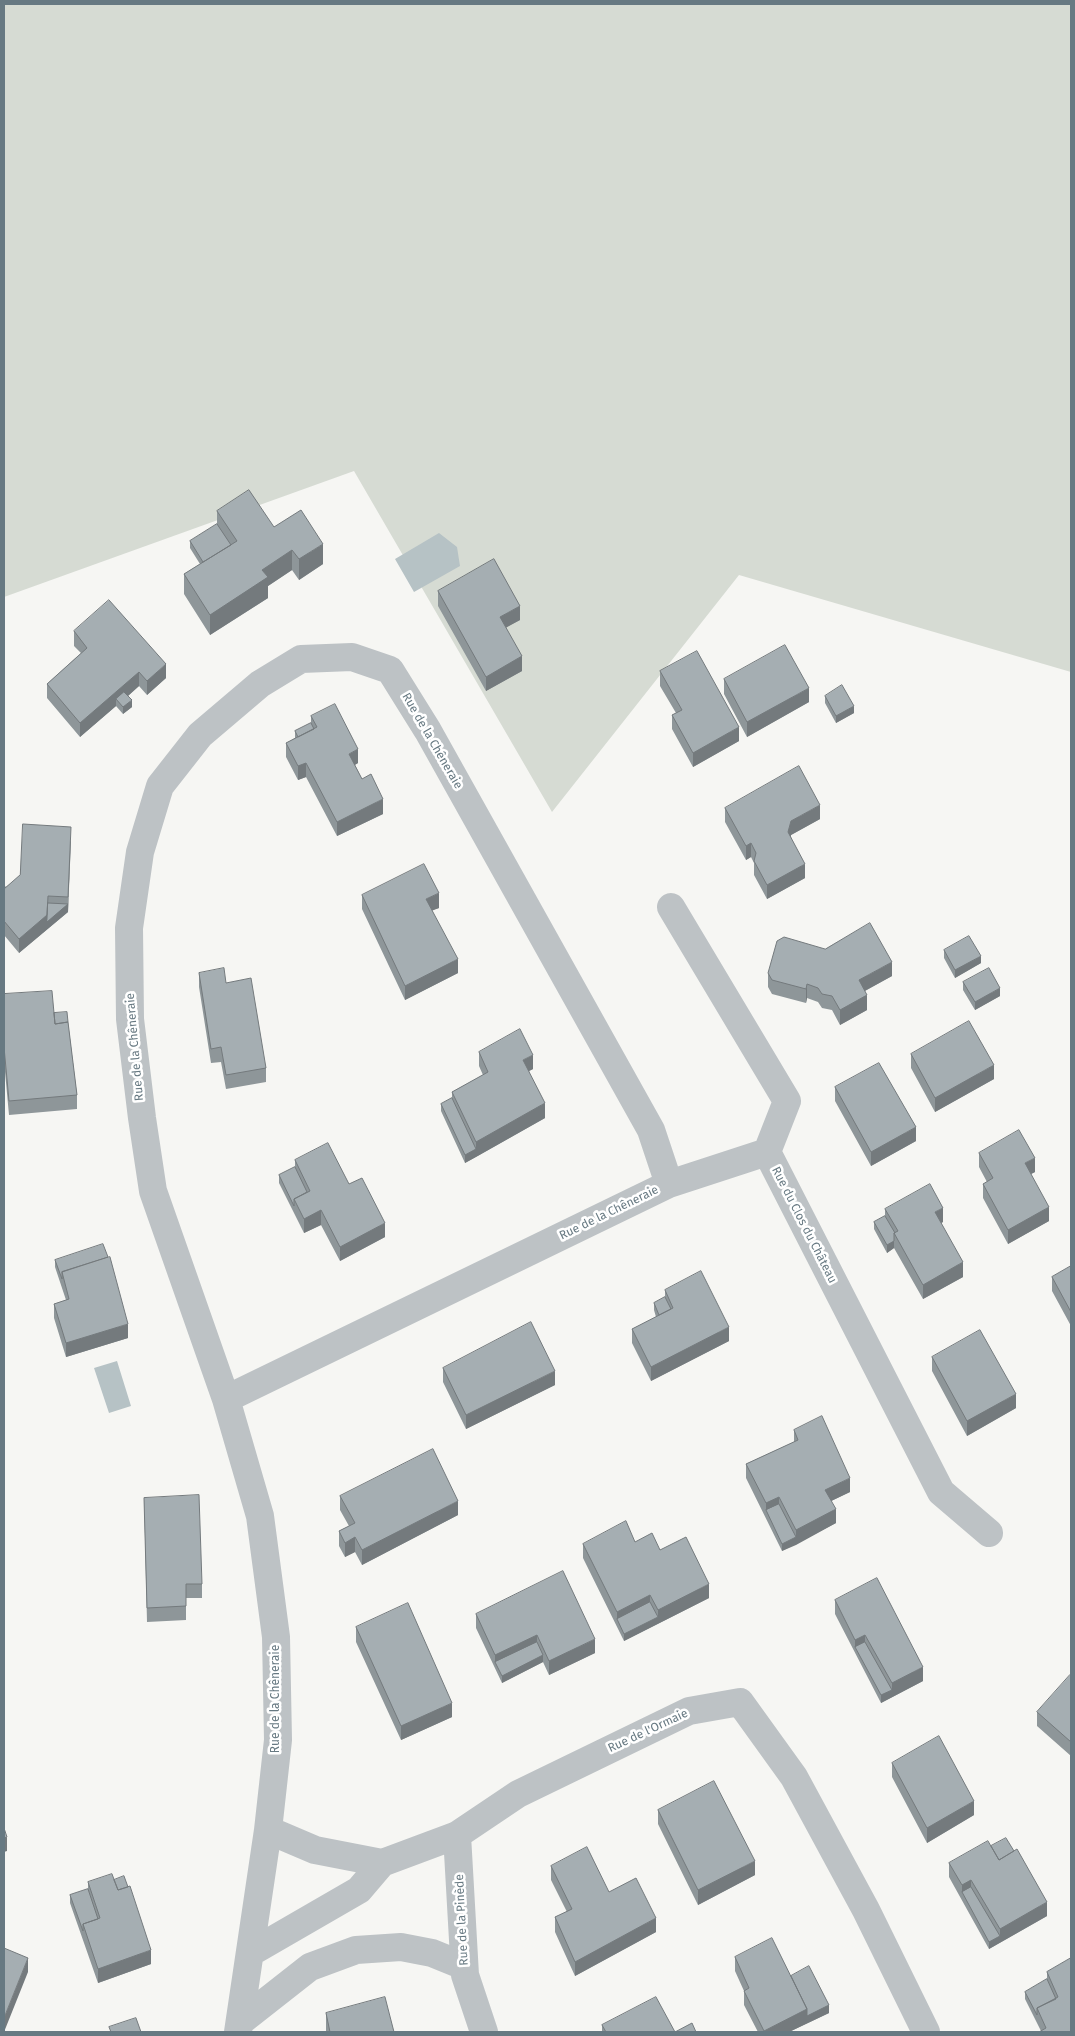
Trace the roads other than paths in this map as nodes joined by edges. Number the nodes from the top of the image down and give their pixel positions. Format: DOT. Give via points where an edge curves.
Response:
graph roads {
  1 [pos="670,907"];
  2 [pos="767,1152"];
  3 [pos="669,1184"];
  4 [pos="226,1399"];
  5 [pos="989,1533"];
  6 [pos="268,1830"];
  7 [pos="457,1835"];
  8 [pos="382,1864"];
  9 [pos="250,1953"];
  10 [pos="464,1966"];
  11 [pos="239,2027"];
  12 [pos="484,2032"];
  13 [pos="926,2032"];
  1 -- 2 [label="street, Rue du Clos du Château" via="787,1101"];
  2 -- 3 [label="street"];
  2 -- 5 [label="street, Rue du Clos du Château" via="941,1492"];
  3 -- 4 [label="street, Rue de la Chêneraie"];
  3 -- 4 [label="street, Rue de la Chêneraie" via="651,1130 433,739 390,670 352,657 301,659 260,684 200,735 160,786 140,852 129,928 130,1019 153,1191"];
  4 -- 6 [label="street, Rue de la Chêneraie" via="260,1516 276,1636 278,1740"];
  6 -- 8 [label="street" via="315,1850"];
  6 -- 9 [label="street, Rue de la Chêneraie"];
  7 -- 8 [label="street, Rue de l'Ormaie"];
  7 -- 10 [label="street, Rue de la Pinède"];
  7 -- 13 [label="street, Rue de l'Ormaie" via="518,1794 689,1710 740,1702 794,1777 866,1910"];
  8 -- 9 [label="street" via="358,1890"];
  9 -- 11 [label="street, Rue de la Chêneraie"];
  10 -- 11 [label="street" via="432,1953 401,1947 356,1950 310,1967"];
  10 -- 12 [label="street, Rue de la Pinède"];
}
